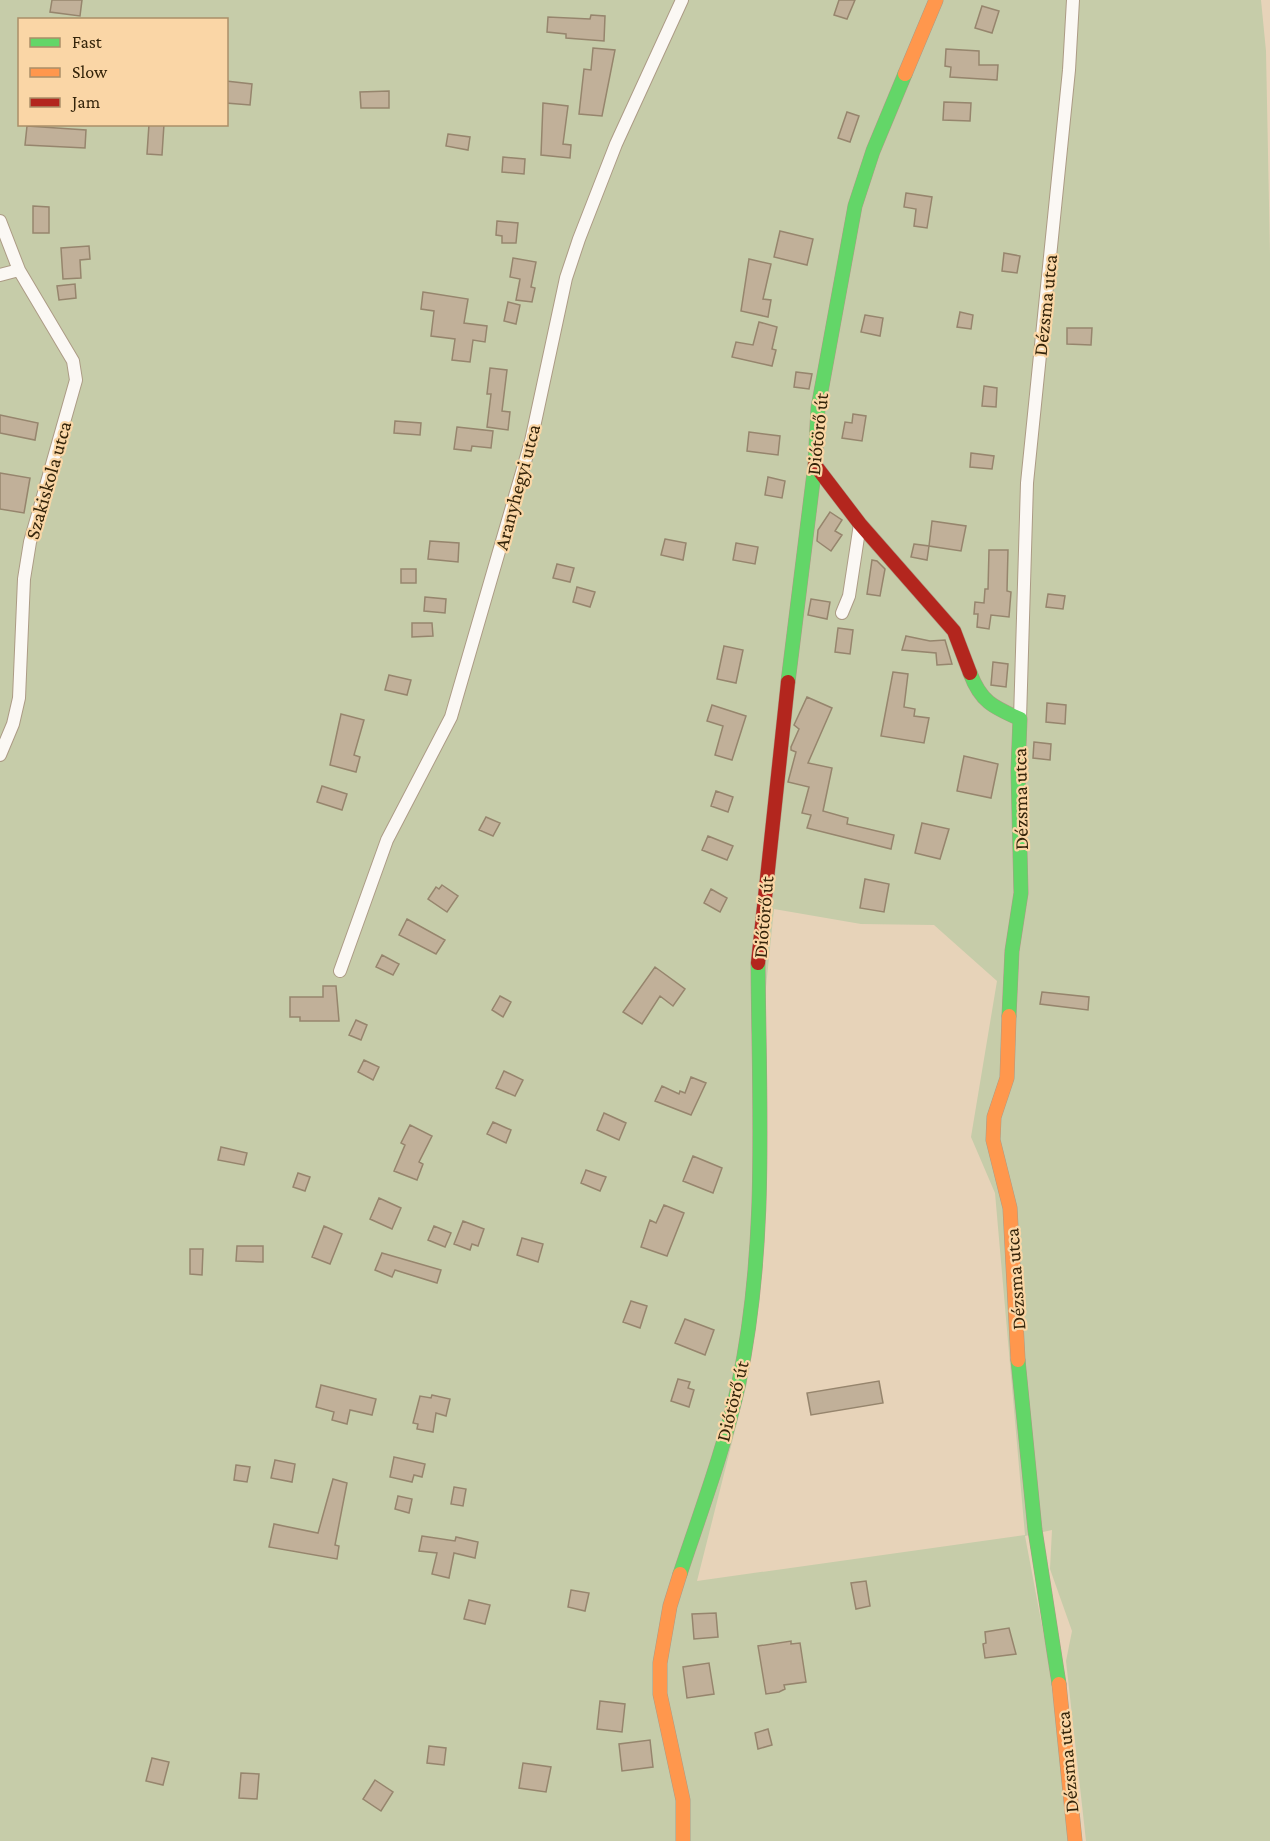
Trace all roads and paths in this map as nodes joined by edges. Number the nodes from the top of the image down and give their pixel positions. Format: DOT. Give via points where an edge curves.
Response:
graph roads {
  1 [pos="681,0"];
  2 [pos="936,0"];
  3 [pos="1073,0"];
  4 [pos="0,221"];
  5 [pos="19,270"];
  6 [pos="0,275"];
  7 [pos="815,465"];
  8 [pos="860,524"];
  9 [pos="842,613"];
  10 [pos="1020,719"];
  11 [pos="0,755"];
  12 [pos="340,971"];
  13 [pos="683,1841"];
  14 [pos="1075,1841"];
  1 -- 12 [label="street, Aranyhegyi utca" via="616,144 566,278 531,441 451,717 387,840"];
  2 -- 7 [label="street, Diótörő út" via="877,141 855,206 818,408"];
  3 -- 10 [label="street, Dézsma utca" via="1027,483"];
  4 -- 5 [label="street, Szakiskola utca"];
  5 -- 6 [label="street"];
  5 -- 11 [label="street, Szakiskola utca" via="73,361 76,381 30,542 24,579 19,698"];
  7 -- 8 [label="street, Dézsma utca"];
  7 -- 13 [label="street, Diótörő út" via="758,957 759,1216 747,1332 739,1382 670,1606 660,1663 660,1694 683,1800"];
  8 -- 9 [label="street" via="849,596"];
  8 -- 10 [label="street, Dézsma utca" via="954,631 975,686 990,706"];
  10 -- 14 [label="street, Dézsma utca" via="1021,893 1012,951 1007,1078 994,1117 993,1140 1010,1208 1021,1407 1035,1530 1056,1657"];
}
